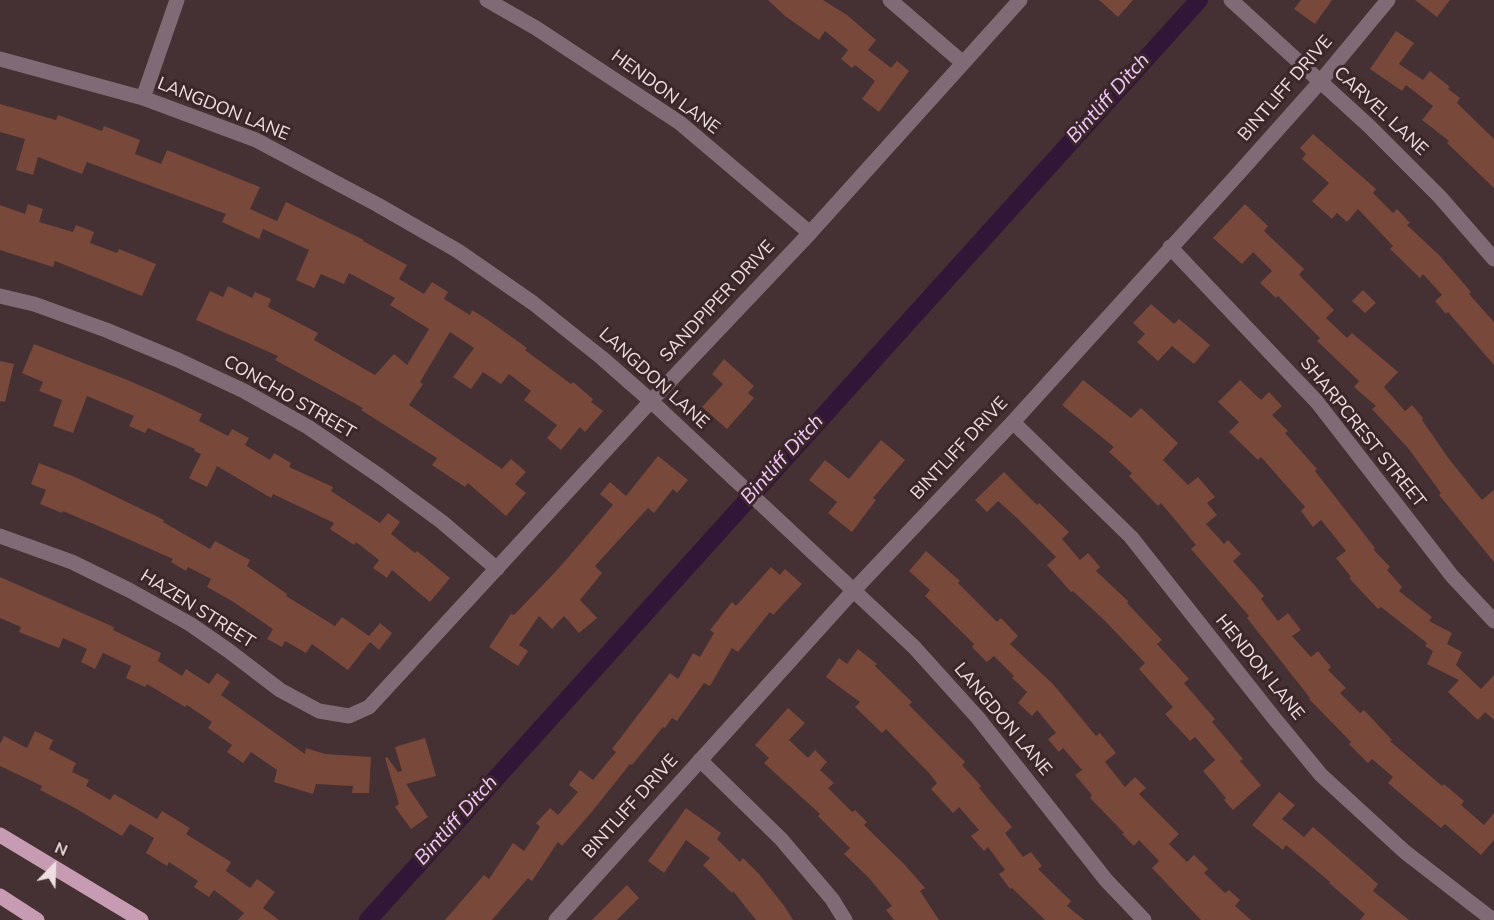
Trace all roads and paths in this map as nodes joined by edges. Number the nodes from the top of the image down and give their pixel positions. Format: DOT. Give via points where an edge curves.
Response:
graph roads {
  1 [pos="177,0"];
  2 [pos="487,0"];
  3 [pos="890,0"];
  4 [pos="1020,0"];
  5 [pos="1231,0"];
  6 [pos="1388,0"];
  7 [pos="0,59"];
  8 [pos="963,63"];
  9 [pos="1320,82"];
  10 [pos="143,98"];
  11 [pos="810,233"];
  12 [pos="1170,247"];
  13 [pos="1494,259"];
  14 [pos="0,296"];
  15 [pos="651,401"];
  16 [pos="1013,422"];
  17 [pos="0,536"];
  18 [pos="497,569"];
  19 [pos="854,590"];
  20 [pos="1494,621"];
  21 [pos="369,708"];
  22 [pos="700,760"];
  23 [pos="0,835"];
  24 [pos="0,896"];
  25 [pos="37,920"];
  26 [pos="141,920"];
  27 [pos="556,920"];
  28 [pos="845,920"];
  29 [pos="1144,920"];
  30 [pos="1493,920"];
  1 -- 10 [label="street"];
  2 -- 11 [label="street, HENDON LANE" via="680,123"];
  3 -- 8 [label="street"];
  4 -- 8 [label="street, SANDPIPER DRIVE"];
  5 -- 9 [label="street, CARVEL LANE"];
  6 -- 9 [label="street, BINTLIFF DRIVE"];
  7 -- 10 [label="street, LANGDON LANE"];
  8 -- 11 [label="street, SANDPIPER DRIVE"];
  9 -- 12 [label="street, BINTLIFF DRIVE"];
  9 -- 13 [label="street, CARVEL LANE" via="1440,197"];
  10 -- 15 [label="street, LANGDON LANE" via="256,140 458,251 533,303"];
  11 -- 15 [label="street, SANDPIPER DRIVE"];
  12 -- 16 [label="street, BINTLIFF DRIVE"];
  12 -- 20 [label="street, SHARPCREST STREET" via="1317,402 1452,576"];
  14 -- 18 [label="street, CONCHO STREET" via="106,330 244,391 308,427 381,477"];
  15 -- 18 [label="street, SANDPIPER DRIVE"];
  15 -- 19 [label="street, LANGDON LANE"];
  16 -- 19 [label="street, BINTLIFF DRIVE"];
  16 -- 30 [label="street, HENDON LANE" via="1131,537 1322,775 1405,852"];
  17 -- 21 [label="street, HAZEN STREET" via="72,562 129,590 190,624 280,690 319,711 349,716"];
  18 -- 21 [label="street, SANDPIPER DRIVE"];
  19 -- 22 [label="street, BINTLIFF DRIVE"];
  19 -- 29 [label="street, LANGDON LANE" via="914,647 978,718 1106,880"];
  22 -- 27 [label="street, BINTLIFF DRIVE"];
  22 -- 28 [label="street" via="781,839"];
  23 -- 26 [label="main road"];
  24 -- 25 [label="main road"];
}
